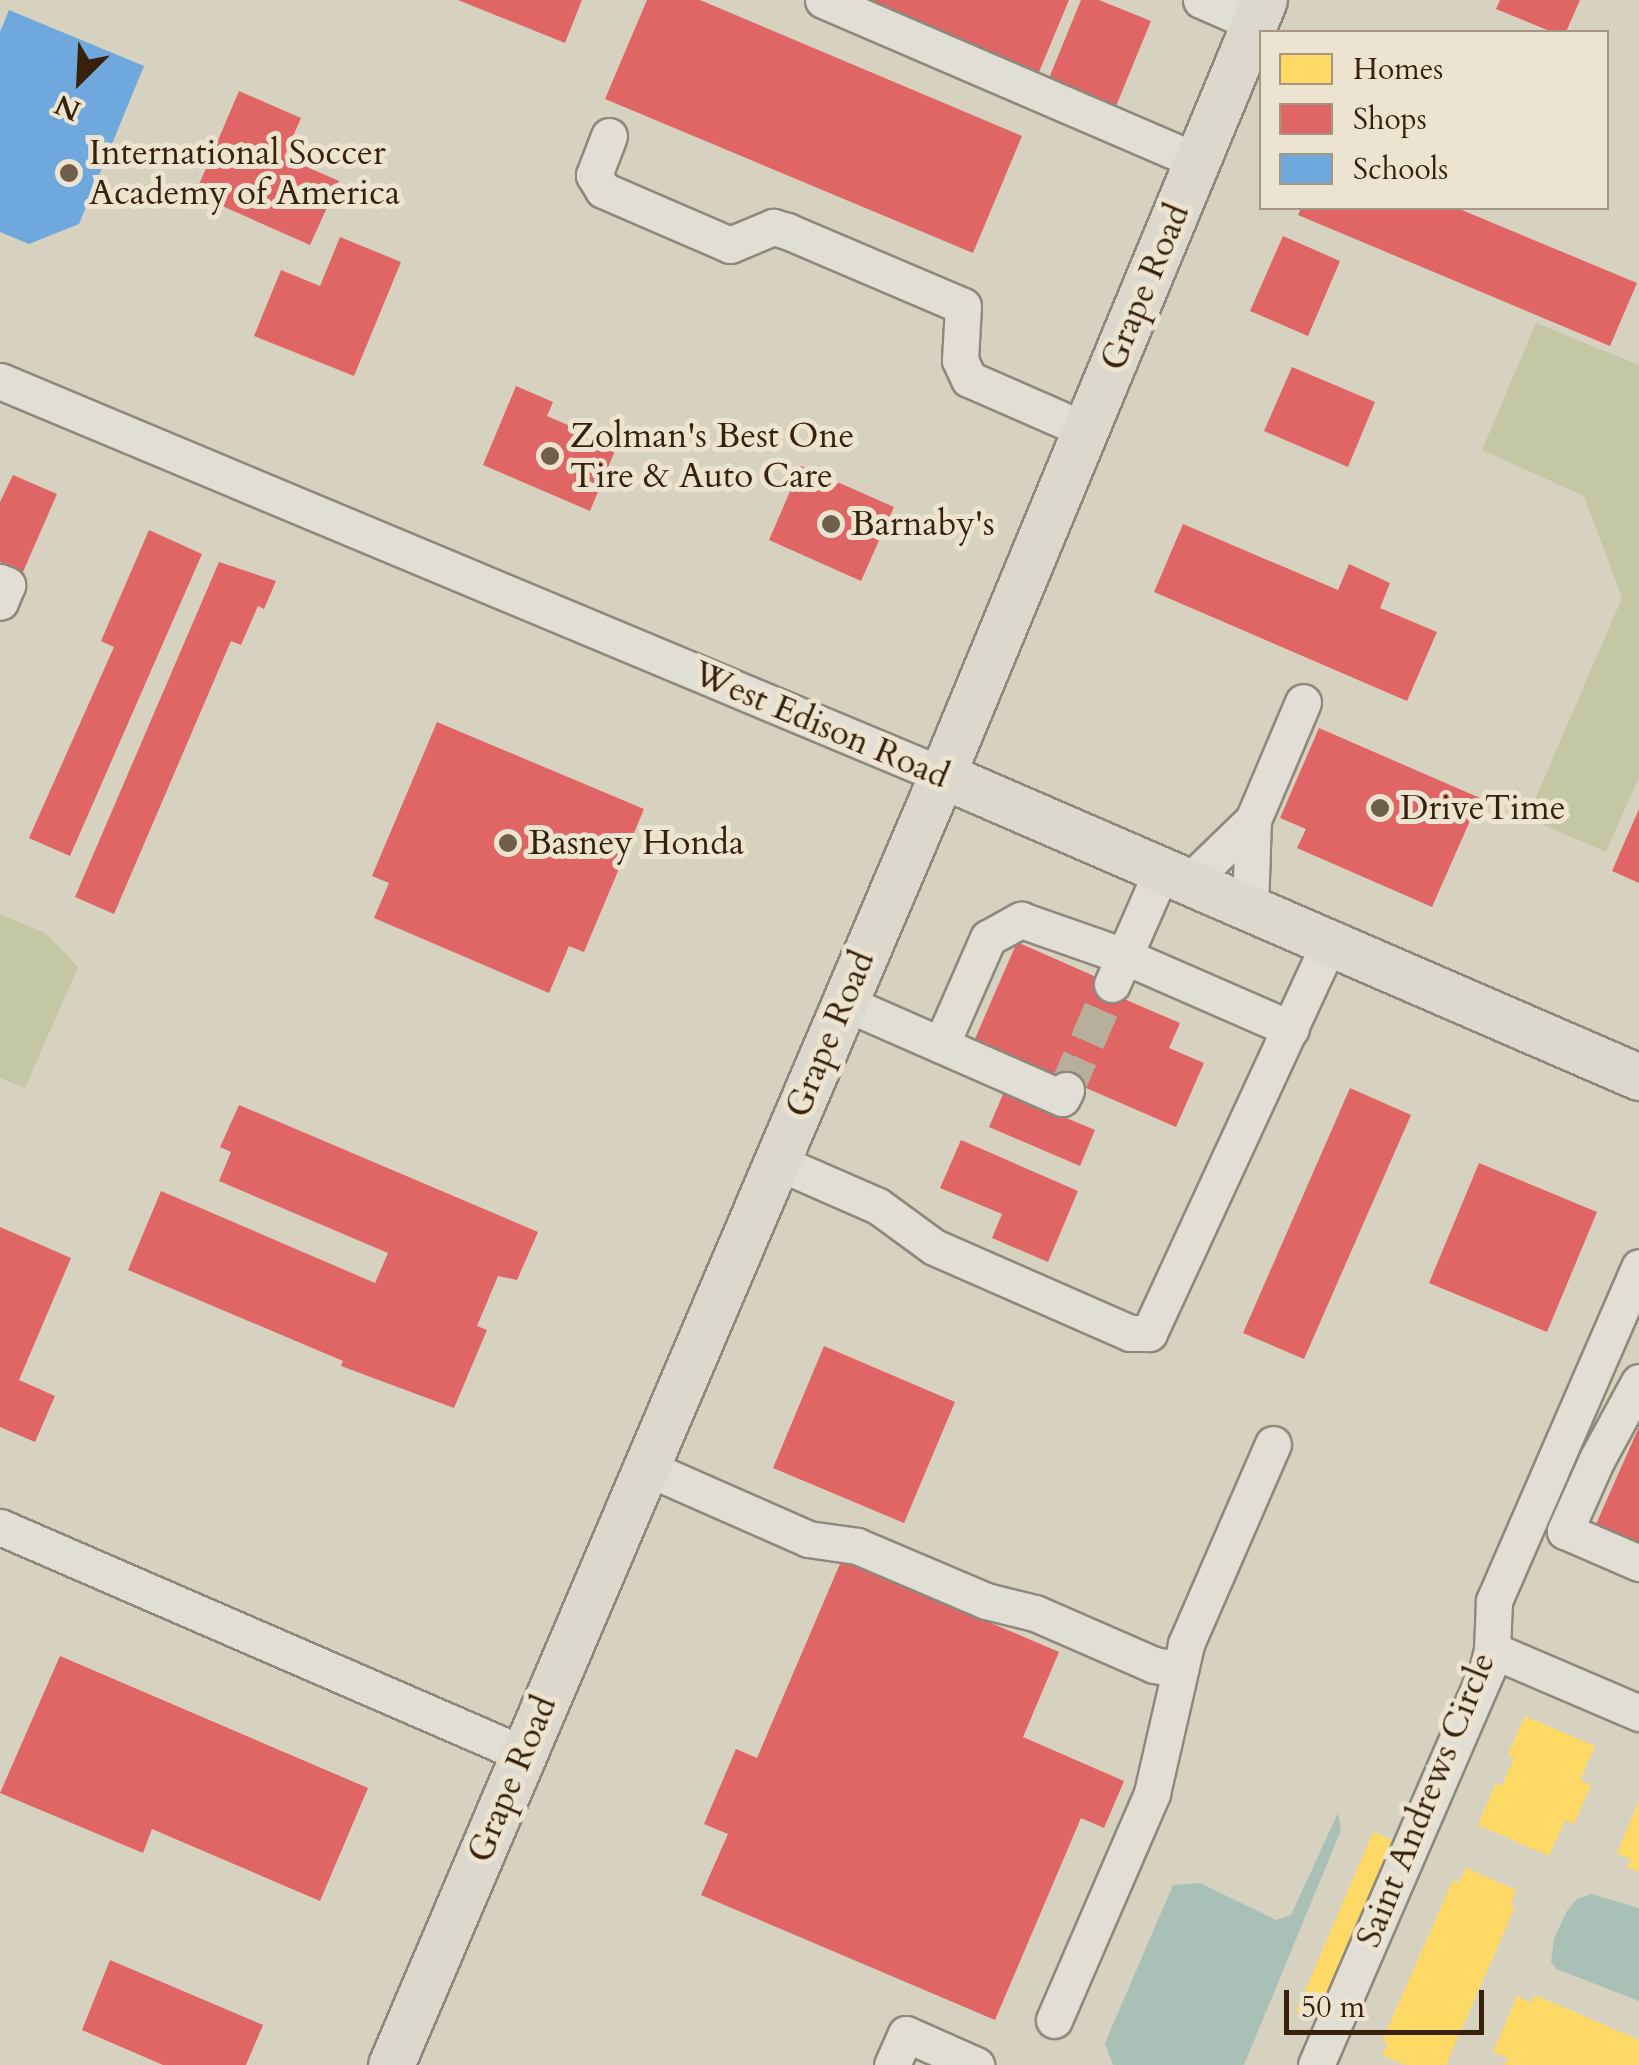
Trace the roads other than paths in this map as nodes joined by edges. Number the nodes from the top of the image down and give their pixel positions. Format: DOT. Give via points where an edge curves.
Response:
graph roads {
  1 [pos="823,0"];
  2 [pos="1201,0"];
  3 [pos="1259,12"];
  4 [pos="609,136"];
  5 [pos="1197,161"];
  6 [pos="0,381"];
  7 [pos="1085,430"];
  8 [pos="0,582"];
  9 [pos="0,602"];
  10 [pos="1303,702"];
  11 [pos="942,775"];
  12 [pos="1253,820"];
  13 [pos="1176,876"];
  14 [pos="1250,908"];
  15 [pos="1329,943"];
  16 [pos="1118,970"];
  17 [pos="843,1002"];
  18 [pos="1291,1029"];
  19 [pos="942,1045"];
  20 [pos="1635,1066"];
  21 [pos="1066,1090"];
  22 [pos="775,1161"];
  23 [pos="1639,1267"];
  24 [pos="1629,1303"];
  25 [pos="1639,1382"];
  26 [pos="1274,1444"];
  27 [pos="645,1466"];
  28 [pos="0,1527"];
  29 [pos="1639,1563"];
  30 [pos="1492,1650"];
  31 [pos="1178,1669"];
  32 [pos="1639,1713"];
  33 [pos="522,1754"];
  34 [pos="1054,2020"];
  35 [pos="1324,2062"];
  36 [pos="391,2065"];
  37 [pos="892,2065"];
  38 [pos="976,2065"];
  1 -- 5 [label="street"];
  2 -- 3 [label="street"];
  3 -- 5 [label="main road, Grape Road"];
  4 -- 7 [label="street" via="594,176 603,190 730,245 773,227 788,231 963,306 960,360 969,379"];
  5 -- 7 [label="main road, Grape Road"];
  6 -- 11 [label="street, West Edison Road"];
  7 -- 11 [label="main road, Grape Road"];
  8 -- 9 [label="street" via="7,585"];
  10 -- 12 [label="street"];
  11 -- 13 [label="main road, West Edison Road"];
  11 -- 17 [label="main road, Grape Road"];
  12 -- 13 [label="street"];
  12 -- 14 [label="street"];
  13 -- 14 [label="main road, West Edison Road"];
  13 -- 16 [label="street"];
  14 -- 15 [label="main road, West Edison Road"];
  15 -- 18 [label="street"];
  15 -- 20 [label="main road, West Edison Road"];
  16 -- 18 [label="street"];
  16 -- 19 [label="street" via="1021,920 988,938"];
  17 -- 19 [label="street"];
  17 -- 22 [label="main road, Grape Road"];
  18 -- 22 [label="street" via="1149,1333 1130,1333 934,1246 878,1206"];
  19 -- 21 [label="street" via="1062,1098"];
  22 -- 27 [label="main road, Grape Road"];
  23 -- 24 [label="street, Saint Andrews Circle"];
  24 -- 30 [label="street, Saint Andrews Circle" via="1494,1601"];
  25 -- 29 [label="street" via="1596,1458 1566,1531"];
  26 -- 31 [label="street"];
  27 -- 31 [label="street" via="808,1539 857,1546 986,1601 1035,1612 1154,1665"];
  27 -- 33 [label="main road, Grape Road"];
  28 -- 33 [label="street"];
  30 -- 32 [label="street"];
  30 -- 35 [label="street, Saint Andrews Circle"];
  31 -- 34 [label="street" via="1152,1793"];
  33 -- 36 [label="main road, Grape Road"];
  37 -- 38 [label="street" via="906,2034"];
}
